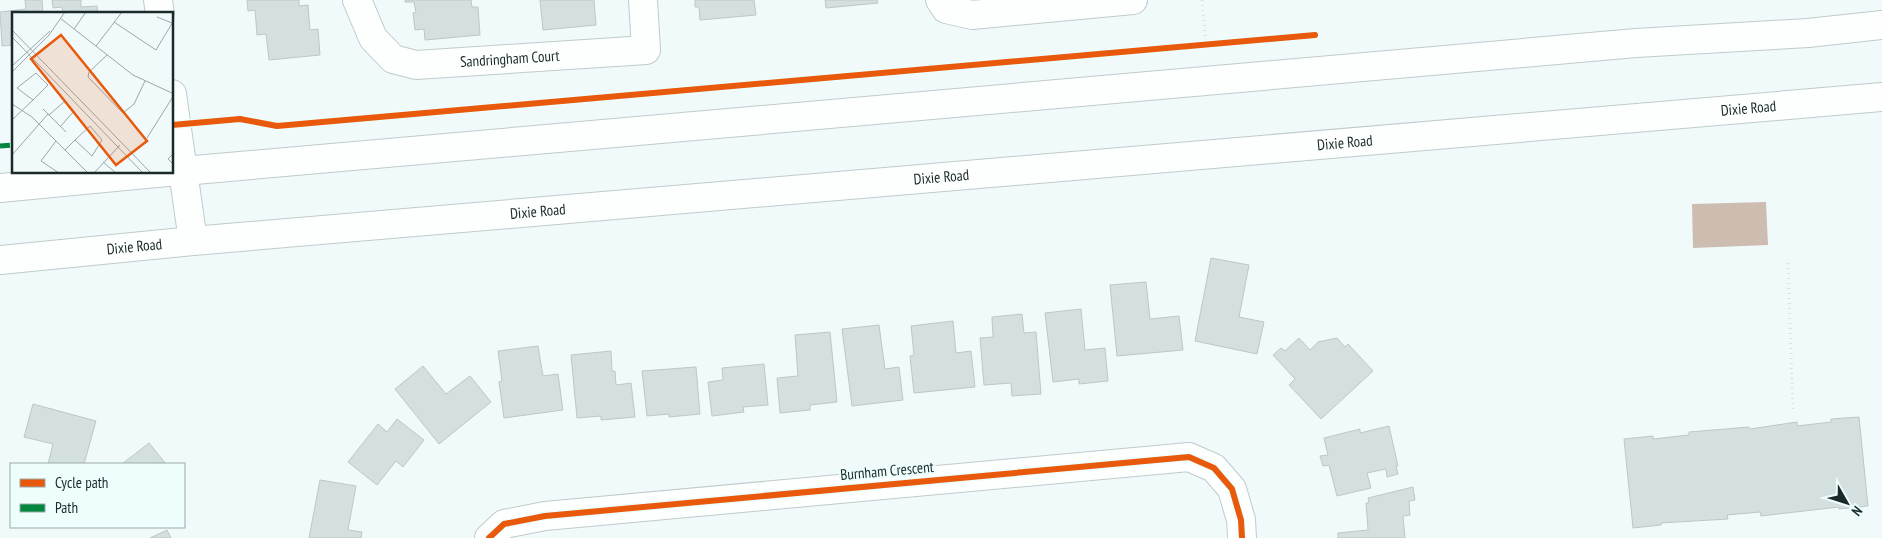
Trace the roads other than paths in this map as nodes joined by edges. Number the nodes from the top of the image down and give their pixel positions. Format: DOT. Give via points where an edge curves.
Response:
graph roads {
  1 [pos="357,0"];
  2 [pos="642,0"];
  3 [pos="940,0"];
  4 [pos="1133,0"];
  5 [pos="1882,25"];
  6 [pos="1882,97"];
  7 [pos="174,172"];
  8 [pos="152,174"];
  9 [pos="0,188"];
  10 [pos="193,241"];
  11 [pos="0,260"];
  12 [pos="489,538"];
  13 [pos="1242,538"];
  1 -- 2 [label="main road, Sandringham Court" via="373,38 393,59 416,65 646,50"];
  3 -- 4 [label="main road" via="946,9 972,15"];
  5 -- 7 [label="main road" via="1808,33 1636,43"];
  6 -- 10 [label="main road, Dixie Road"];
  7 -- 10 [label="main road"];
  8 -- 9 [label="main road"];
  10 -- 11 [label="main road, Dixie Road"];
  12 -- 13 [label="main road, Burnham Crescent" via="504,524 545,516 1188,457 1214,468 1232,489 1241,520"];
}
